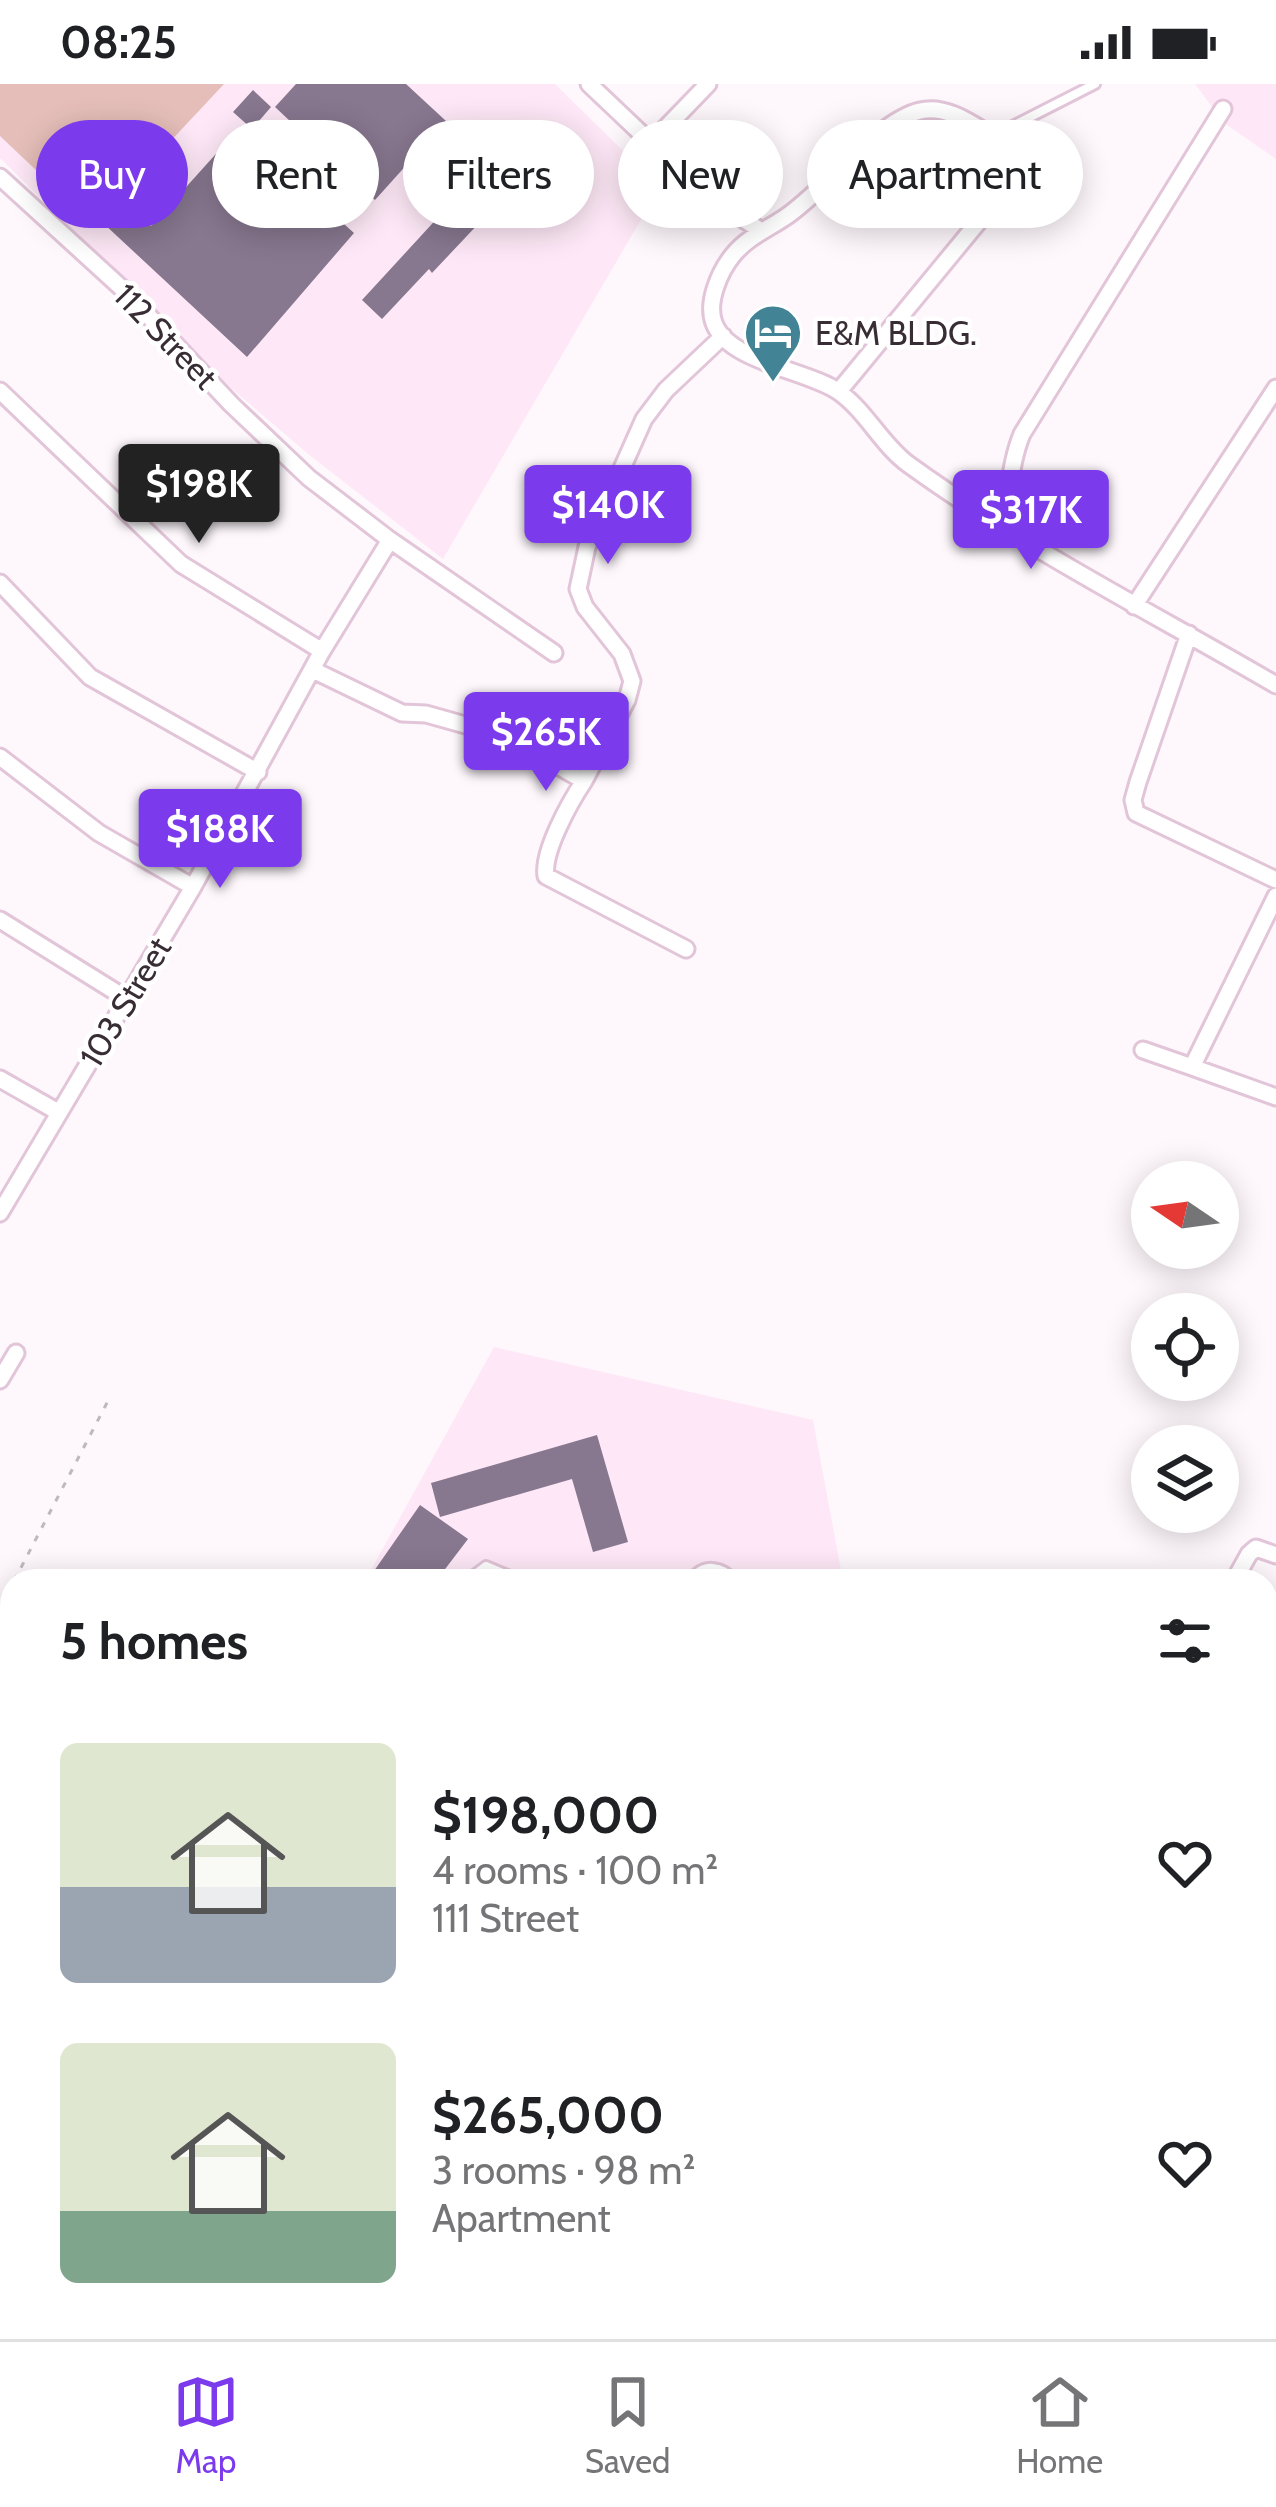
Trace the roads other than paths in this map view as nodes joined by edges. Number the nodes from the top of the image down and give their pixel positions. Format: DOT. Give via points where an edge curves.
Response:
graph roads {
  1 [pos="589,84"];
  2 [pos="708,84"];
  3 [pos="1095,84"];
  4 [pos="1223,109"];
  5 [pos="629,120"];
  6 [pos="673,120"];
  7 [pos="902,120"];
  8 [pos="961,120"];
  9 [pos="1024,120"];
  10 [pos="0,176"];
  11 [pos="807,199"];
  12 [pos="757,228"];
  13 [pos="973,228"];
  14 [pos="760,230"];
  15 [pos="723,336"];
  16 [pos="1276,388"];
  17 [pos="0,391"];
  18 [pos="839,391"];
  19 [pos="1002,524"];
  20 [pos="390,539"];
  21 [pos="0,583"];
  22 [pos="1134,606"];
  23 [pos="1189,634"];
  24 [pos="322,651"];
  25 [pos="554,653"];
  26 [pos="314,670"];
  27 [pos="1276,685"];
  28 [pos="0,758"];
  29 [pos="258,772"];
  30 [pos="584,781"];
  31 [pos="1276,880"];
  32 [pos="193,886"];
  33 [pos="1276,896"];
  34 [pos="0,920"];
  35 [pos="686,949"];
  36 [pos="127,999"];
  37 [pos="1143,1050"];
  38 [pos="1192,1067"];
  39 [pos="0,1078"];
  40 [pos="1276,1097"];
  41 [pos="58,1112"];
  42 [pos="0,1213"];
  43 [pos="16,1353"];
  44 [pos="0,1380"];
  45 [pos="1276,1555"];
  46 [pos="1241,1569"];
  1 -- 5 [label="street"];
  2 -- 6 [label="street"];
  3 -- 9 [label="lane"];
  4 -- 19 [label="street" via="1022,434"];
  7 -- 8 [label="street" via="917,111"];
  10 -- 20 [label="street, 112 Street" via="309,478"];
  11 -- 14 [label="street"];
  12 -- 14 [label="street"];
  13 -- 18 [label="street"];
  14 -- 15 [label="street" via="721,273 713,321"];
  15 -- 18 [label="street"];
  15 -- 30 [label="street" via="644,419 587,547 578,589 632,681"];
  16 -- 22 [label="street"];
  17 -- 24 [label="street" via="181,564"];
  18 -- 19 [label="street" via="904,462"];
  19 -- 22 [label="street"];
  20 -- 24 [label="street, 103 Street"];
  20 -- 25 [label="street, 112 Street"];
  21 -- 29 [label="street" via="90,677"];
  22 -- 23 [label="street"];
  23 -- 27 [label="street"];
  23 -- 31 [label="street" via="1138,782 1136,813"];
  24 -- 26 [label="street, 103 Street"];
  26 -- 29 [label="street, 103 Street"];
  26 -- 30 [label="street" via="402,713 508,737"];
  28 -- 32 [label="street" via="99,832"];
  29 -- 32 [label="street, 103 Street"];
  30 -- 35 [label="street" via="546,876"];
  32 -- 36 [label="street, 103 Street"];
  33 -- 38 [label="street"];
  34 -- 36 [label="street"];
  36 -- 41 [label="street, 103 Street"];
  37 -- 38 [label="street"];
  38 -- 40 [label="street"];
  39 -- 41 [label="street"];
  41 -- 42 [label="street, 103 Street"];
  43 -- 44 [label="street"];
  45 -- 46 [label="street" via="1256,1548"];
}
